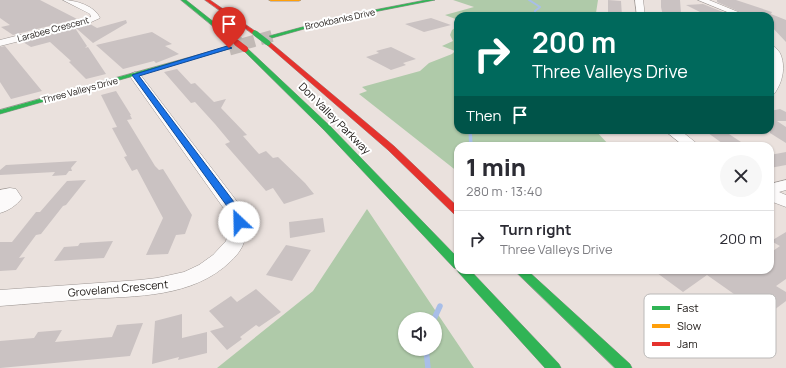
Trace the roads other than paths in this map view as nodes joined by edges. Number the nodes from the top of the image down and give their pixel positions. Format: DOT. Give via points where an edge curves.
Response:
graph roads {
  1 [pos="67,0"];
  2 [pos="183,0"];
  3 [pos="207,0"];
  4 [pos="271,0"];
  5 [pos="299,0"];
  6 [pos="390,0"];
  7 [pos="433,0"];
  8 [pos="639,0"];
  9 [pos="702,0"];
  10 [pos="405,6"];
  11 [pos="641,12"];
  12 [pos="734,12"];
  13 [pos="270,40"];
  14 [pos="0,43"];
  15 [pos="231,43"];
  16 [pos="774,53"];
  17 [pos="135,75"];
  18 [pos="774,88"];
  19 [pos="0,112"];
  20 [pos="676,134"];
  21 [pos="688,142"];
  22 [pos="786,184"];
  23 [pos="774,187"];
  24 [pos="0,195"];
  25 [pos="774,196"];
  26 [pos="786,202"];
  27 [pos="0,208"];
  28 [pos="454,209"];
  29 [pos="454,261"];
  30 [pos="467,274"];
  31 [pos="524,274"];
  32 [pos="0,298"];
  33 [pos="554,368"];
  34 [pos="625,368"];
  1 -- 14 [label="street, Larabee Crescent" via="94,13 96,18"];
  2 -- 15 [label="main road, Don Valley Parkway"];
  3 -- 13 [label="main road, Don Valley Parkway, bridge" via="255,34"];
  4 -- 5 [label="main road"];
  6 -- 10 [label="main road"];
  7 -- 10 [label="main road, Brookbanks Drive"];
  8 -- 11 [label="street"];
  9 -- 12 [label="street"];
  10 -- 13 [label="main road, Brookbanks Drive" via="343,17"];
  13 -- 28 [label="main road, Don Valley Parkway" via="391,148"];
  15 -- 17 [label="main road, Three Valleys Drive"];
  15 -- 29 [label="main road, Don Valley Parkway, bridge" via="245,49 286,87 365,165"];
  16 -- 18 [label="street" via="780,67"];
  17 -- 19 [label="main road, Three Valleys Drive"];
  17 -- 32 [label="street, Groveland Crescent" via="236,212 239,232 236,242 229,252 200,274 177,282 149,287"];
  20 -- 21 [label="street"];
  22 -- 23 [label="street"];
  24 -- 27 [label="street" via="10,193 14,198"];
  25 -- 26 [label="street"];
  30 -- 33 [label="main road"];
  31 -- 34 [label="main road"];
}
